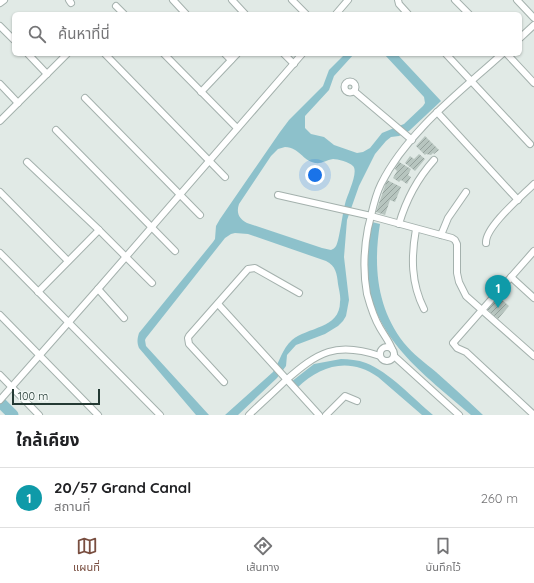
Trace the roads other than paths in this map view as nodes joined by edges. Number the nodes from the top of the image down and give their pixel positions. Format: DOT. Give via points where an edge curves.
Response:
graph roads {
  1 [pos="4,0"];
  2 [pos="173,0"];
  3 [pos="232,0"];
  4 [pos="292,0"];
  5 [pos="348,0"];
  6 [pos="398,0"];
  7 [pos="455,0"];
  8 [pos="517,0"];
  9 [pos="0,4"];
  10 [pos="116,6"];
  11 [pos="122,12"];
  12 [pos="184,12"];
  13 [pos="244,12"];
  14 [pos="304,12"];
  15 [pos="338,12"];
  16 [pos="406,12"];
  17 [pos="467,12"];
  18 [pos="534,18"];
  19 [pos="0,26"];
  20 [pos="534,26"];
  21 [pos="522,36"];
  22 [pos="12,38"];
  23 [pos="30,56"];
  24 [pos="65,56"];
  25 [pos="107,56"];
  26 [pos="166,56"];
  27 [pos="227,56"];
  28 [pos="235,56"];
  29 [pos="286,56"];
  30 [pos="300,56"];
  31 [pos="448,56"];
  32 [pos="500,56"];
  33 [pos="510,56"];
  34 [pos="231,60"];
  35 [pos="294,64"];
  36 [pos="47,74"];
  37 [pos="472,82"];
  38 [pos="534,83"];
  39 [pos="0,84"];
  40 [pos="354,91"];
  41 [pos="201,92"];
  42 [pos="85,98"];
  43 [pos="18,103"];
  44 [pos="437,112"];
  45 [pos="0,121"];
  46 [pos="237,128"];
  47 [pos="56,130"];
  48 [pos="412,140"];
  49 [pos="530,144"];
  50 [pos="434,160"];
  51 [pos="209,161"];
  52 [pos="27,162"];
  53 [pos="225,177"];
  54 [pos="534,184"];
  55 [pos="0,192"];
  56 [pos="466,192"];
  57 [pos="180,194"];
  58 [pos="278,194"];
  59 [pos="518,200"];
  60 [pos="200,215"];
  61 [pos="371,216"];
  62 [pos="399,224"];
  63 [pos="152,227"];
  64 [pos="416,229"];
  65 [pos="99,230"];
  66 [pos="441,236"];
  67 [pos="486,243"];
  68 [pos="175,251"];
  69 [pos="534,251"];
  70 [pos="0,253"];
  71 [pos="125,257"];
  72 [pos="68,261"];
  73 [pos="511,277"];
  74 [pos="152,283"];
  75 [pos="98,289"];
  76 [pos="38,292"];
  77 [pos="299,293"];
  78 [pos="534,298"];
  79 [pos="218,304"];
  80 [pos="424,309"];
  81 [pos="482,309"];
  82 [pos="0,315"];
  83 [pos="124,318"];
  84 [pos="69,322"];
  85 [pos="392,349"];
  86 [pos="40,355"];
  87 [pos="380,356"];
  88 [pos="394,356"];
  89 [pos="534,356"];
  90 [pos="0,375"];
  91 [pos="287,380"];
  92 [pos="224,382"];
  93 [pos="11,387"];
  94 [pos="2,397"];
  95 [pos="357,401"];
  96 [pos="253,413"];
  97 [pos="39,415"];
  98 [pos="98,415"];
  99 [pos="160,415"];
  100 [pos="319,415"];
  101 [pos="326,415"];
  102 [pos="459,415"];
  103 [pos="534,415"];
  1 -- 9 [label="street"];
  2 -- 12 [label="street"];
  3 -- 13 [label="street"];
  4 -- 14 [label="street"];
  5 -- 15 [label="street"];
  6 -- 16 [label="street"];
  7 -- 17 [label="street"];
  8 -- 18 [label="street"];
  10 -- 11 [label="street"];
  19 -- 22 [label="street"];
  20 -- 21 [label="street"];
  23 -- 36 [label="street"];
  24 -- 36 [label="street"];
  25 -- 51 [label="street"];
  26 -- 41 [label="street"];
  27 -- 34 [label="street"];
  28 -- 34 [label="street"];
  29 -- 35 [label="street"];
  30 -- 35 [label="street"];
  31 -- 37 [label="street"];
  32 -- 37 [label="street"];
  33 -- 38 [label="street"];
  34 -- 41 [label="street"];
  35 -- 46 [label="street"];
  36 -- 43 [label="street"];
  37 -- 44 [label="street"];
  37 -- 49 [label="street"];
  39 -- 43 [label="street"];
  40 -- 48 [label="street"];
  41 -- 46 [label="street"];
  42 -- 57 [label="street"];
  43 -- 45 [label="street"];
  44 -- 48 [label="street"];
  44 -- 59 [label="street"];
  46 -- 51 [label="street"];
  47 -- 63 [label="street"];
  48 -- 61 [label="street" via="381,184"];
  50 -- 62 [label="street" via="406,202"];
  51 -- 53 [label="street"];
  51 -- 57 [label="street"];
  52 -- 65 [label="street"];
  54 -- 59 [label="street"];
  55 -- 72 [label="street"];
  56 -- 66 [label="street" via="448,218"];
  57 -- 60 [label="street"];
  57 -- 63 [label="street"];
  58 -- 61 [label="street"];
  59 -- 67 [label="street" via="488,233"];
  61 -- 62 [label="street"];
  61 -- 85 [label="street" via="364,254 367,294 379,326"];
  62 -- 64 [label="street"];
  63 -- 68 [label="street"];
  63 -- 71 [label="street"];
  64 -- 66 [label="street"];
  64 -- 80 [label="street" via="412,267 416,289"];
  65 -- 71 [label="street"];
  65 -- 72 [label="street"];
  66 -- 81 [label="street" via="455,240 458,244 456,265 459,282 466,296"];
  69 -- 73 [label="street"];
  70 -- 76 [label="street"];
  71 -- 74 [label="street"];
  71 -- 75 [label="street"];
  72 -- 76 [label="street"];
  73 -- 78 [label="street"];
  73 -- 81 [label="street"];
  75 -- 83 [label="street"];
  75 -- 84 [label="street"];
  76 -- 84 [label="street"];
  77 -- 79 [label="street" via="255,268 246,271"];
  79 -- 91 [label="street"];
  79 -- 92 [label="street" via="188,341"];
  81 -- 89 [label="street"];
  81 -- 103 [label="street" via="453,343"];
  82 -- 86 [label="street"];
  84 -- 86 [label="street"];
  84 -- 99 [label="street"];
  85 -- 87 [label="street" via="382,349"];
  85 -- 88 [label="street"];
  86 -- 93 [label="street"];
  86 -- 98 [label="street"];
  87 -- 88 [label="street" via="388,361"];
  87 -- 91 [label="street" via="355,350 329,352 313,358"];
  88 -- 102 [label="street"];
  90 -- 93 [label="street"];
  91 -- 96 [label="street"];
  91 -- 100 [label="street"];
  93 -- 94 [label="street"];
  93 -- 97 [label="street"];
  95 -- 101 [label="street" via="345,396"];
}
